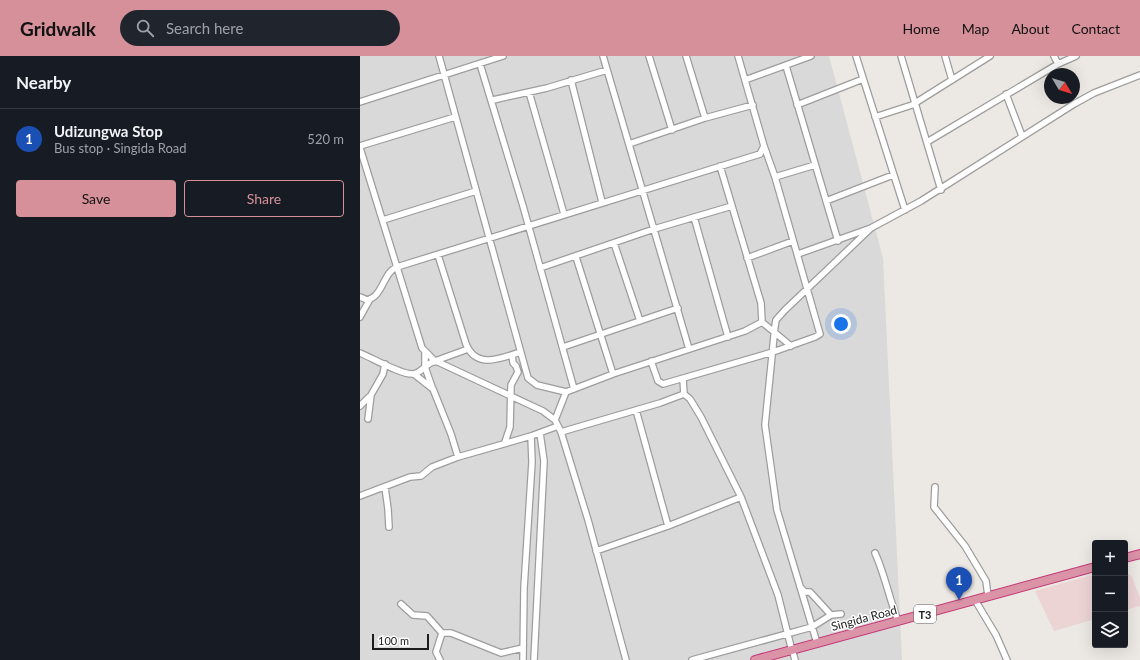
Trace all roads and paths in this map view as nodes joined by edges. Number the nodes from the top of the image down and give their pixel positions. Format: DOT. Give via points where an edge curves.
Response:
graph roads {
  1 [pos="439,56"];
  2 [pos="503,56"];
  3 [pos="603,56"];
  4 [pos="649,56"];
  5 [pos="686,56"];
  6 [pos="738,56"];
  7 [pos="811,56"];
  8 [pos="856,56"];
  9 [pos="901,56"];
  10 [pos="945,56"];
  11 [pos="989,56"];
  12 [pos="1054,56"];
  13 [pos="1076,56"];
  14 [pos="480,64"];
  15 [pos="1058,64"];
  16 [pos="786,66"];
  17 [pos="607,70"];
  18 [pos="445,74"];
  19 [pos="1140,75"];
  20 [pos="863,79"];
  21 [pos="571,80"];
  22 [pos="745,80"];
  23 [pos="952,80"];
  24 [pos="529,92"];
  25 [pos="1006,94"];
  26 [pos="493,100"];
  27 [pos="916,101"];
  28 [pos="360,102"];
  29 [pos="753,105"];
  30 [pos="797,105"];
  31 [pos="455,117"];
  32 [pos="875,117"];
  33 [pos="705,118"];
  34 [pos="672,130"];
  35 [pos="1022,136"];
  36 [pos="927,142"];
  37 [pos="629,144"];
  38 [pos="764,146"];
  39 [pos="360,147"];
  40 [pos="815,165"];
  41 [pos="720,166"];
  42 [pos="893,174"];
  43 [pos="775,177"];
  44 [pos="642,189"];
  45 [pos="941,190"];
  46 [pos="476,191"];
  47 [pos="602,202"];
  48 [pos="826,202"];
  49 [pos="732,206"];
  50 [pos="905,210"];
  51 [pos="564,214"];
  52 [pos="694,218"];
  53 [pos="382,220"];
  54 [pos="528,226"];
  55 [pos="871,228"];
  56 [pos="654,229"];
  57 [pos="489,238"];
  58 [pos="793,241"];
  59 [pos="838,241"];
  60 [pos="614,243"];
  61 [pos="798,254"];
  62 [pos="438,255"];
  63 [pos="576,257"];
  64 [pos="747,258"];
  65 [pos="397,266"];
  66 [pos="540,268"];
  67 [pos="807,288"];
  68 [pos="360,298"];
  69 [pos="370,299"];
  70 [pos="678,308"];
  71 [pos="360,317"];
  72 [pos="640,321"];
  73 [pos="762,322"];
  74 [pos="775,332"];
  75 [pos="600,335"];
  76 [pos="728,337"];
  77 [pos="791,346"];
  78 [pos="563,347"];
  79 [pos="468,349"];
  80 [pos="689,349"];
  81 [pos="425,352"];
  82 [pos="520,352"];
  83 [pos="773,352"];
  84 [pos="360,353"];
  85 [pos="512,354"];
  86 [pos="435,361"];
  87 [pos="651,361"];
  88 [pos="385,364"];
  89 [pos="426,367"];
  90 [pos="414,374"];
  91 [pos="613,374"];
  92 [pos="682,379"];
  93 [pos="433,389"];
  94 [pos="574,389"];
  95 [pos="566,392"];
  96 [pos="684,394"];
  97 [pos="371,396"];
  98 [pos="511,396"];
  99 [pos="360,406"];
  100 [pos="636,410"];
  101 [pos="368,419"];
  102 [pos="555,420"];
  103 [pos="558,426"];
  104 [pos="561,432"];
  105 [pos="540,433"];
  106 [pos="531,436"];
  107 [pos="505,442"];
  108 [pos="458,457"];
  109 [pos="385,487"];
  110 [pos="935,487"];
  111 [pos="360,496"];
  112 [pos="741,497"];
  113 [pos="668,526"];
  114 [pos="389,527"];
  115 [pos="596,551"];
  116 [pos="875,553"];
  117 [pos="1140,554"];
  118 [pos="1128,557"];
  119 [pos="1092,568"];
  120 [pos="800,587"];
  121 [pos="988,596"];
  122 [pos="976,600"];
  123 [pos="401,604"];
  124 [pos="841,614"];
  125 [pos="831,615"];
  126 [pos="898,621"];
  127 [pos="812,627"];
  128 [pos="442,633"];
  129 [pos="787,635"];
  130 [pos="817,643"];
  131 [pos="523,648"];
  132 [pos="792,650"];
  133 [pos="440,660"];
  134 [pos="523,660"];
  135 [pos="534,660"];
  136 [pos="626,660"];
  137 [pos="692,660"];
  138 [pos="755,660"];
  139 [pos="795,660"];
  140 [pos="1007,660"];
  1 -- 18 [label="street"];
  2 -- 14 [label="street"];
  3 -- 17 [label="street"];
  4 -- 34 [label="street"];
  5 -- 33 [label="street"];
  6 -- 22 [label="street"];
  7 -- 16 [label="street"];
  8 -- 20 [label="street"];
  9 -- 27 [label="street"];
  10 -- 23 [label="street"];
  11 -- 23 [label="street"];
  12 -- 15 [label="street"];
  13 -- 15 [label="street"];
  14 -- 18 [label="street"];
  14 -- 26 [label="street"];
  15 -- 25 [label="street"];
  16 -- 22 [label="street"];
  16 -- 30 [label="street"];
  17 -- 21 [label="street"];
  17 -- 37 [label="street"];
  18 -- 28 [label="street"];
  18 -- 31 [label="street"];
  19 -- 35 [label="street" via="1094,93"];
  20 -- 30 [label="street"];
  20 -- 32 [label="street"];
  21 -- 24 [label="street"];
  21 -- 47 [label="street"];
  22 -- 29 [label="street"];
  23 -- 27 [label="street"];
  24 -- 26 [label="street"];
  24 -- 51 [label="street"];
  25 -- 35 [label="street"];
  25 -- 36 [label="street"];
  26 -- 54 [label="street"];
  27 -- 32 [label="street" via="912,105"];
  27 -- 36 [label="street"];
  29 -- 33 [label="street"];
  29 -- 38 [label="street"];
  30 -- 40 [label="street"];
  31 -- 39 [label="street"];
  31 -- 46 [label="street"];
  32 -- 42 [label="street"];
  33 -- 34 [label="street"];
  34 -- 37 [label="street"];
  35 -- 45 [label="street"];
  36 -- 45 [label="street"];
  37 -- 44 [label="street"];
  38 -- 41 [label="street" via="760,154"];
  38 -- 43 [label="street"];
  39 -- 53 [label="street"];
  40 -- 43 [label="street"];
  40 -- 48 [label="street"];
  41 -- 44 [label="street"];
  41 -- 49 [label="street"];
  42 -- 48 [label="street"];
  42 -- 50 [label="street"];
  43 -- 58 [label="street"];
  44 -- 47 [label="street"];
  44 -- 56 [label="street"];
  45 -- 50 [label="street"];
  46 -- 53 [label="street"];
  46 -- 57 [label="street"];
  47 -- 51 [label="street"];
  48 -- 59 [label="street"];
  49 -- 52 [label="street"];
  49 -- 64 [label="street"];
  50 -- 55 [label="street"];
  51 -- 54 [label="street"];
  52 -- 56 [label="street"];
  52 -- 76 [label="street"];
  53 -- 65 [label="street"];
  54 -- 57 [label="street"];
  54 -- 66 [label="street"];
  55 -- 59 [label="street"];
  55 -- 67 [label="street"];
  56 -- 60 [label="street"];
  56 -- 70 [label="street"];
  57 -- 62 [label="street"];
  57 -- 82 [label="street"];
  58 -- 61 [label="street"];
  58 -- 64 [label="street"];
  59 -- 61 [label="street"];
  60 -- 63 [label="street"];
  60 -- 72 [label="street"];
  61 -- 67 [label="street"];
  62 -- 65 [label="street"];
  62 -- 79 [label="street"];
  63 -- 66 [label="street"];
  63 -- 75 [label="street"];
  64 -- 73 [label="street" via="761,303"];
  65 -- 69 [label="street"];
  65 -- 81 [label="street"];
  66 -- 78 [label="street"];
  67 -- 74 [label="street" via="776,320"];
  67 -- 77 [label="street" via="820,334"];
  68 -- 69 [label="street"];
  69 -- 71 [label="street"];
  70 -- 72 [label="street"];
  70 -- 80 [label="street"];
  72 -- 75 [label="street"];
  73 -- 74 [label="street"];
  73 -- 76 [label="street"];
  74 -- 77 [label="street"];
  74 -- 83 [label="street"];
  75 -- 78 [label="street"];
  75 -- 91 [label="street"];
  76 -- 80 [label="street"];
  77 -- 83 [label="street"];
  78 -- 94 [label="street"];
  79 -- 85 [label="street" via="473,357 480,360"];
  79 -- 86 [label="street"];
  80 -- 87 [label="street"];
  81 -- 86 [label="street"];
  81 -- 89 [label="street"];
  82 -- 85 [label="street"];
  82 -- 95 [label="street" via="528,378 532,382"];
  83 -- 92 [label="street"];
  83 -- 120 [label="street" via="765,424 778,510"];
  84 -- 88 [label="street"];
  85 -- 98 [label="street" via="518,372 511,385"];
  86 -- 89 [label="street"];
  86 -- 98 [label="street"];
  87 -- 91 [label="street"];
  87 -- 92 [label="street" via="660,384"];
  88 -- 90 [label="street"];
  88 -- 97 [label="street" via="382,377"];
  89 -- 90 [label="street"];
  89 -- 93 [label="street"];
  90 -- 93 [label="street"];
  91 -- 94 [label="street"];
  92 -- 96 [label="street"];
  93 -- 108 [label="street"];
  94 -- 95 [label="street"];
  95 -- 102 [label="street"];
  96 -- 100 [label="street"];
  96 -- 112 [label="street" via="701,416"];
  97 -- 99 [label="street"];
  97 -- 101 [label="street"];
  98 -- 102 [label="street" via="543,411"];
  98 -- 107 [label="street" via="510,427"];
  100 -- 104 [label="street"];
  100 -- 113 [label="street"];
  102 -- 103 [label="street"];
  103 -- 104 [label="street"];
  103 -- 105 [label="street"];
  104 -- 115 [label="street"];
  105 -- 106 [label="street"];
  105 -- 135 [label="street" via="544,461"];
  106 -- 107 [label="street"];
  106 -- 131 [label="street"];
  107 -- 108 [label="street"];
  108 -- 109 [label="street" via="432,467 420,476"];
  109 -- 111 [label="street"];
  109 -- 114 [label="street"];
  110 -- 121 [label="street" via="934,507 965,546 986,581"];
  112 -- 113 [label="street"];
  112 -- 129 [label="street" via="778,595"];
  113 -- 115 [label="street"];
  115 -- 136 [label="street"];
  116 -- 126 [label="street"];
  117 -- 118 [label="highway"];
  119 -- 121 [label="highway, Singida Road / T3"];
  120 -- 125 [label="street" via="805,592 810,592"];
  120 -- 127 [label="street"];
  121 -- 122 [label="highway, Singida Road / T3"];
  122 -- 126 [label="highway, Singida Road / T3"];
  122 -- 140 [label="street"];
  123 -- 128 [label="street" via="411,614 427,616"];
  124 -- 125 [label="street"];
  125 -- 127 [label="street"];
  126 -- 130 [label="highway, Singida Road / T3"];
  127 -- 129 [label="street"];
  127 -- 130 [label="street"];
  128 -- 131 [label="street" via="451,633 501,653"];
  128 -- 133 [label="street" via="436,652"];
  129 -- 132 [label="street"];
  129 -- 137 [label="street"];
  130 -- 132 [label="highway, Singida Road / T3"];
  131 -- 134 [label="street"];
  132 -- 138 [label="highway, Singida Road / T3"];
  132 -- 139 [label="street"];
}
